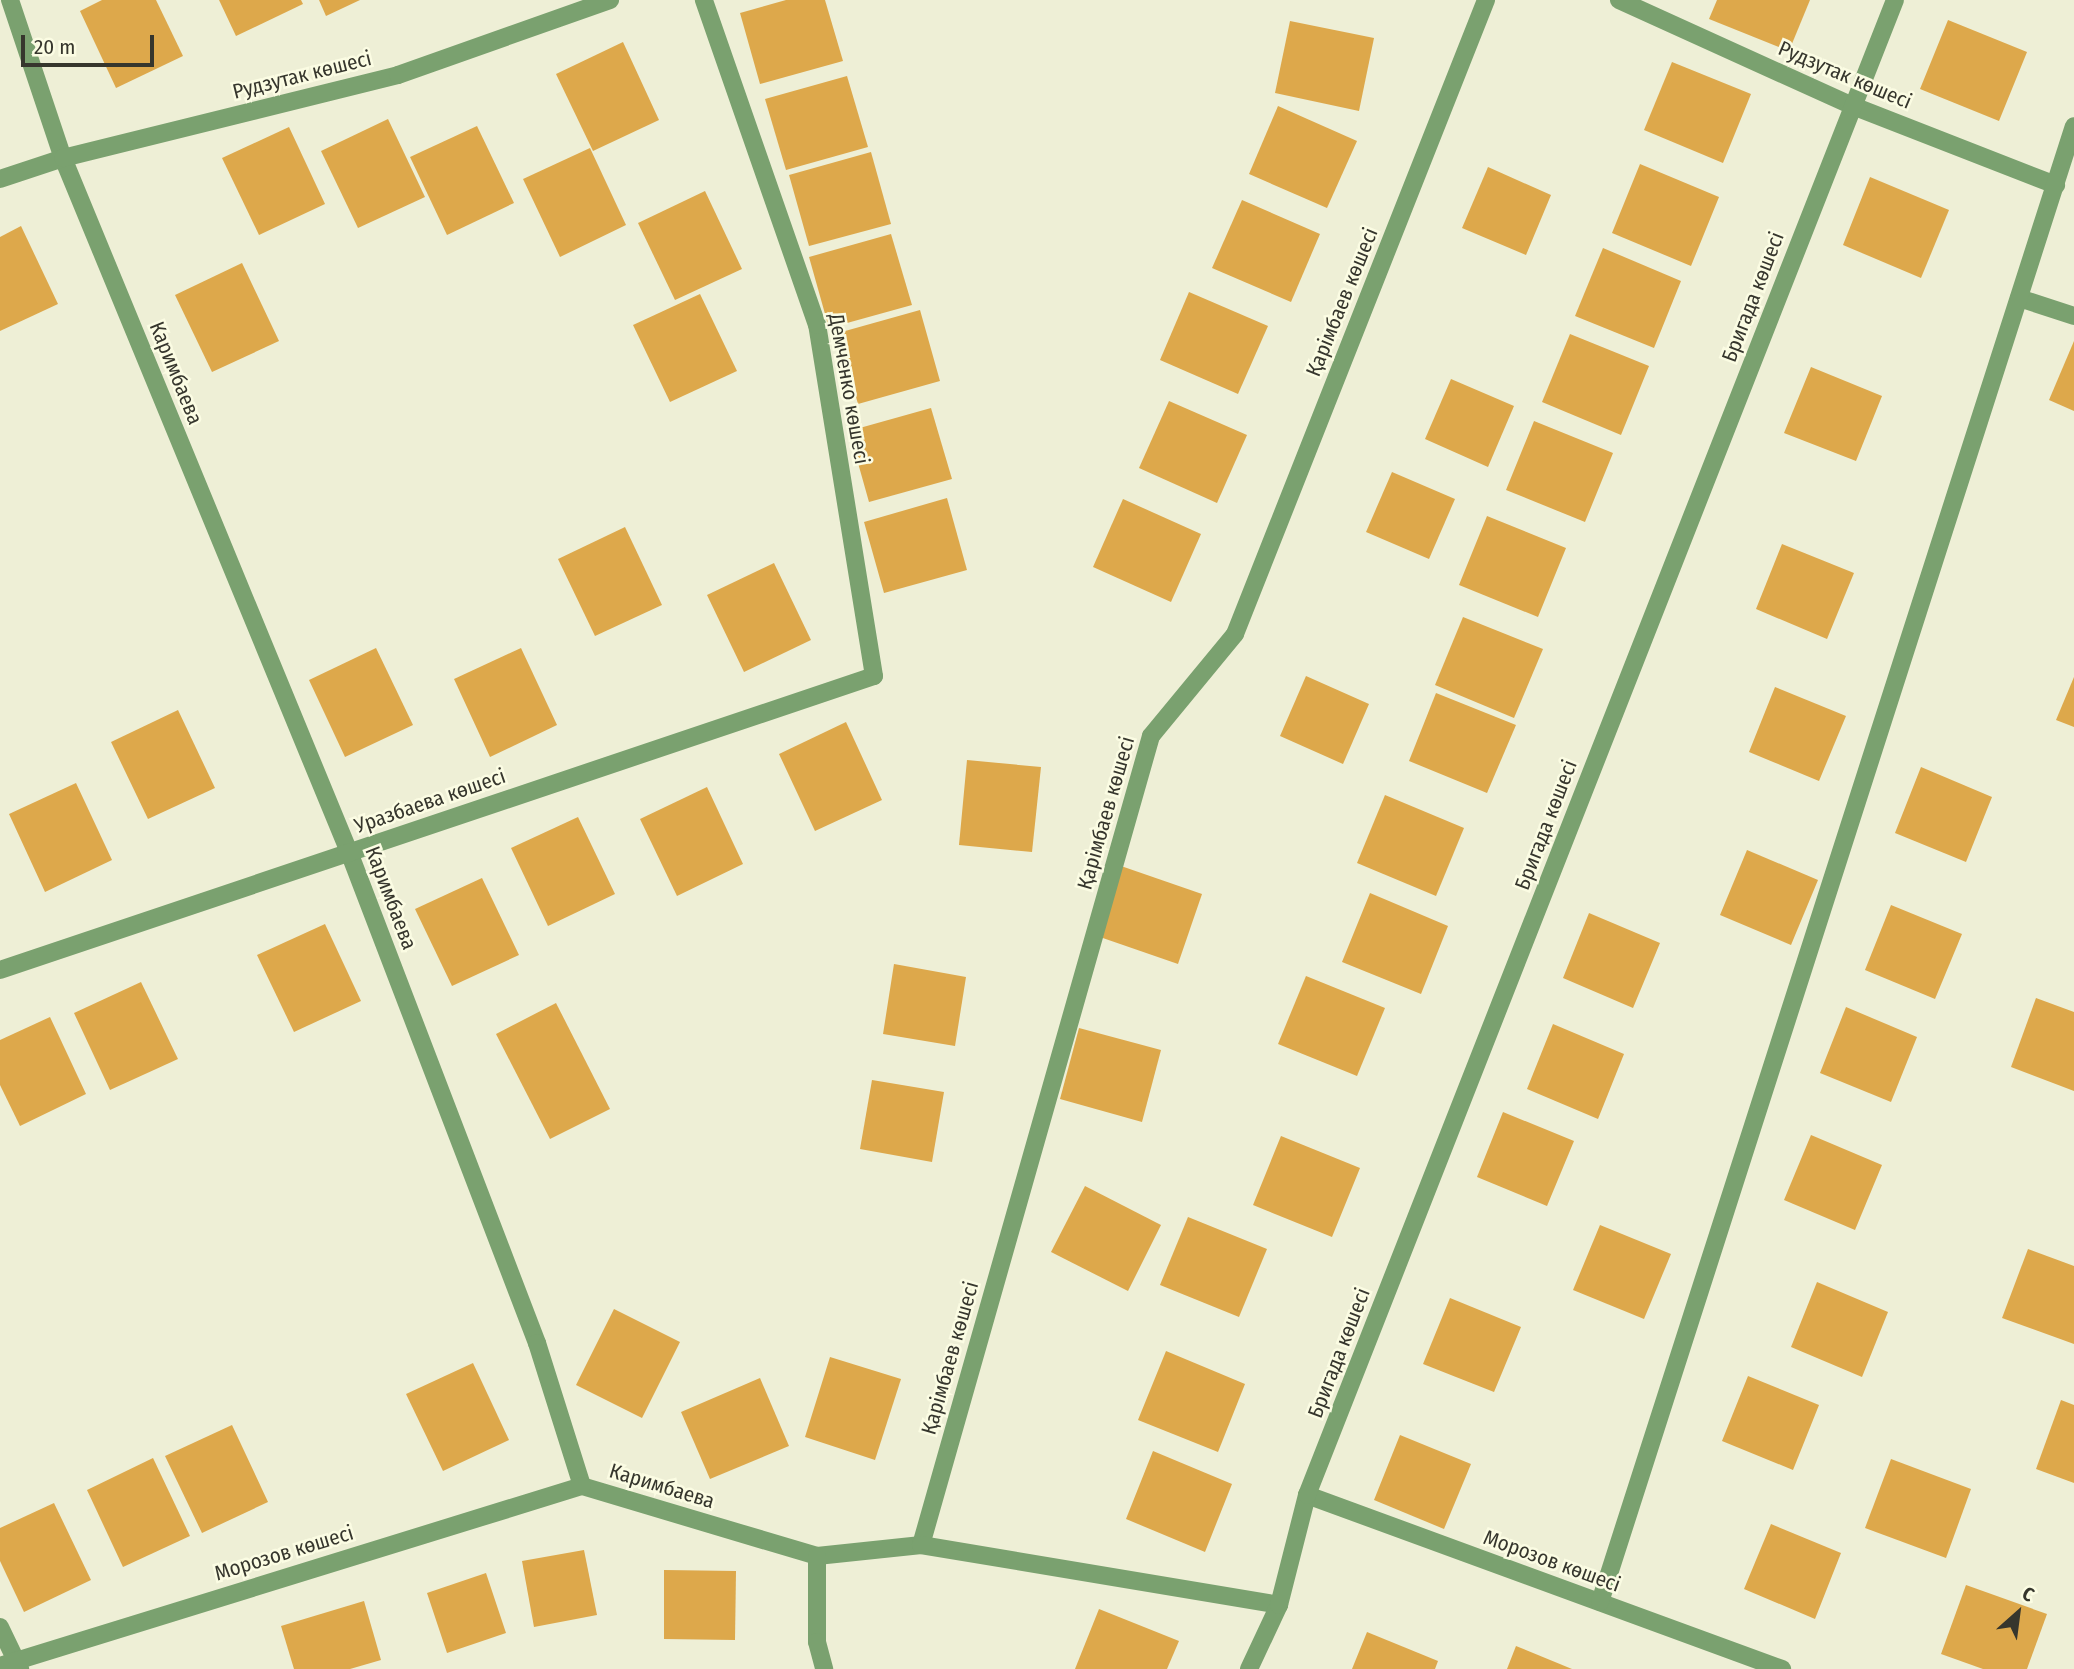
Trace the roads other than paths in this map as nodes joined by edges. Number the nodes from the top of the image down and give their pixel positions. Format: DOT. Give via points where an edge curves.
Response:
graph roads {
  1 [pos="10,0"];
  2 [pos="610,0"];
  3 [pos="705,0"];
  4 [pos="1486,0"];
  5 [pos="1619,0"];
  6 [pos="1895,0"];
  7 [pos="1853,106"];
  8 [pos="2074,126"];
  9 [pos="62,158"];
  10 [pos="0,179"];
  11 [pos="2056,186"];
  12 [pos="2019,298"];
  13 [pos="2074,316"];
  14 [pos="874,676"];
  15 [pos="349,852"];
  16 [pos="0,970"];
  17 [pos="582,1486"];
  18 [pos="1307,1495"];
  19 [pos="920,1545"];
  20 [pos="817,1556"];
  21 [pos="1600,1602"];
  22 [pos="1279,1605"];
  23 [pos="0,1627"];
  24 [pos="12,1665"];
  25 [pos="824,1669"];
  26 [pos="1249,1669"];
  27 [pos="1782,1669"];
  1 -- 9 [label="street, Каримбаева"];
  2 -- 9 [label="street, Рудзутак көшесі" via="397,75"];
  3 -- 14 [label="street, Демченко көшесі" via="817,325"];
  4 -- 19 [label="street, Қарімбаев көшесі" via="1236,634 1151,736"];
  5 -- 7 [label="street, Рудзутак көшесі"];
  6 -- 7 [label="street, Бригада көшесі"];
  7 -- 11 [label="street, Рудзутак көшесі"];
  7 -- 18 [label="street, Бригада көшесі"];
  8 -- 11 [label="street"];
  9 -- 10 [label="street, Рудзутак көшесі"];
  9 -- 15 [label="street, Каримбаева"];
  11 -- 12 [label="street"];
  12 -- 13 [label="street"];
  12 -- 21 [label="street"];
  14 -- 15 [label="street, Уразбаева көшесі"];
  15 -- 16 [label="street, Уразбаева көшесі"];
  15 -- 17 [label="street, Каримбаева" via="537,1343"];
  17 -- 20 [label="street, Каримбаева"];
  17 -- 24 [label="street, Морозов көшесі"];
  18 -- 21 [label="street, Морозов көшесі"];
  18 -- 22 [label="street, Бригада көшесі"];
  19 -- 20 [label="street"];
  19 -- 22 [label="street"];
  20 -- 25 [label="street" via="817,1642"];
  21 -- 27 [label="street, Морозов көшесі"];
  22 -- 26 [label="street, Бригада көшесі"];
  23 -- 24 [label="street"];
}
